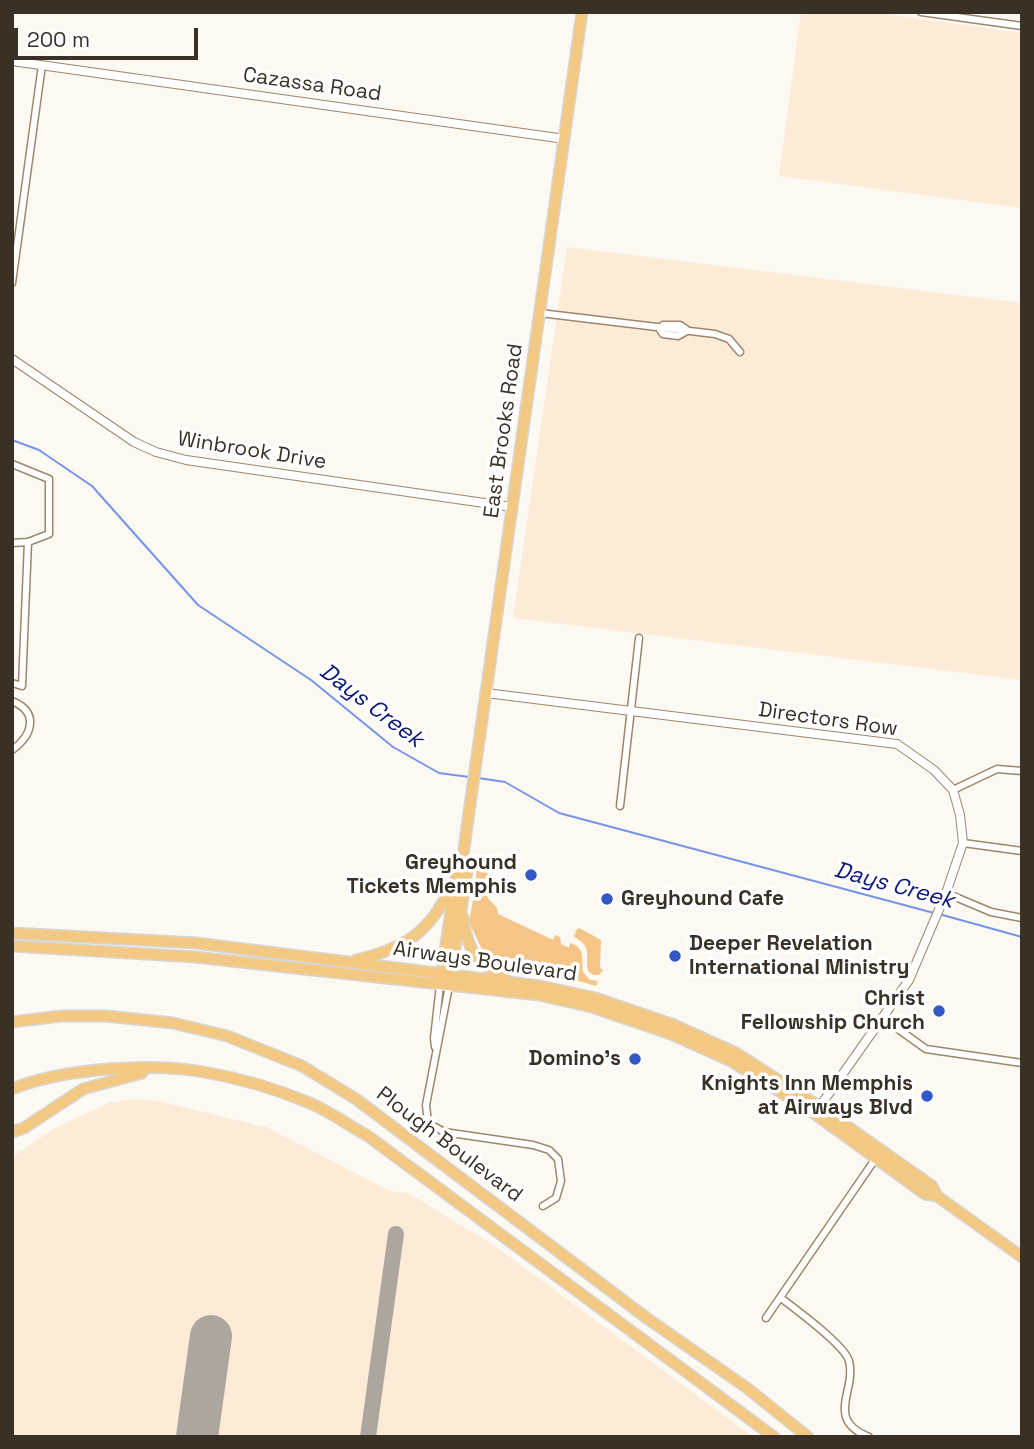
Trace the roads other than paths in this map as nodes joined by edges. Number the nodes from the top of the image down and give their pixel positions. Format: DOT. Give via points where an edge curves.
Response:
graph roads {
  1 [pos="582,12"];
  2 [pos="921,12"];
  3 [pos="1022,26"];
  4 [pos="12,61"];
  5 [pos="42,65"];
  6 [pos="565,139"];
  7 [pos="12,283"];
  8 [pos="540,313"];
  9 [pos="658,327"];
  10 [pos="688,331"];
  11 [pos="740,352"];
  12 [pos="12,359"];
  13 [pos="12,464"];
  14 [pos="512,507"];
  15 [pos="12,542"];
  16 [pos="28,542"];
  17 [pos="639,638"];
  18 [pos="12,683"];
  19 [pos="486,693"];
  20 [pos="12,701"];
  21 [pos="629,712"];
  22 [pos="12,750"];
  23 [pos="1022,771"];
  24 [pos="953,789"];
  25 [pos="620,806"];
  26 [pos="963,843"];
  27 [pos="1022,851"];
  28 [pos="463,855"];
  29 [pos="457,870"];
  30 [pos="944,897"];
  31 [pos="462,908"];
  32 [pos="1022,918"];
  33 [pos="12,933"];
  34 [pos="12,946"];
  35 [pos="350,962"];
  36 [pos="446,980"];
  37 [pos="512,983"];
  38 [pos="549,993"];
  39 [pos="884,1019"];
  40 [pos="12,1022"];
  41 [pos="1022,1063"];
  42 [pos="156,1069"];
  43 [pos="12,1089"];
  44 [pos="817,1111"];
  45 [pos="12,1132"];
  46 [pos="879,1153"];
  47 [pos="543,1206"];
  48 [pos="1022,1257"];
  49 [pos="781,1298"];
  50 [pos="766,1318"];
  51 [pos="774,1437"];
  52 [pos="808,1437"];
  53 [pos="869,1437"];
  1 -- 6 [label="main road, East Brooks Road"];
  2 -- 3 [label="street"];
  4 -- 5 [label="street, Cazassa Road"];
  5 -- 6 [label="street, Cazassa Road"];
  5 -- 7 [label="street"];
  6 -- 8 [label="main road, East Brooks Road"];
  8 -- 9 [label="street"];
  8 -- 14 [label="main road, East Brooks Road"];
  9 -- 10 [label="street" via="673,324"];
  9 -- 10 [label="street" via="663,334 678,336"];
  10 -- 11 [label="street" via="722,335"];
  12 -- 14 [label="street, Winbrook Drive" via="134,442 156,452"];
  13 -- 16 [label="street" via="49,479 49,534"];
  14 -- 19 [label="main road, East Brooks Road"];
  15 -- 16 [label="street"];
  16 -- 18 [label="street" via="22,686"];
  17 -- 21 [label="street"];
  19 -- 21 [label="street, Directors Row"];
  19 -- 28 [label="main road, East Brooks Road"];
  20 -- 22 [label="street" via="29,712 30,730"];
  21 -- 24 [label="street, Directors Row" via="898,744"];
  21 -- 25 [label="street"];
  23 -- 24 [label="street" via="998,769"];
  24 -- 26 [label="street"];
  26 -- 27 [label="street"];
  26 -- 30 [label="street"];
  28 -- 29 [label="main road, East Brooks Road"];
  28 -- 31 [label="main road, East Brooks Road" via="467,872"];
  29 -- 35 [label="main road" via="436,915 420,932 390,951"];
  29 -- 36 [label="main road, East Brooks Road"];
  30 -- 32 [label="street"];
  30 -- 39 [label="street" via="909,980"];
  31 -- 36 [label="main road, East Brooks Road"];
  31 -- 37 [label="main road" via="466,941 473,954"];
  33 -- 35 [label="main road, Airways Boulevard" via="196,943"];
  34 -- 36 [label="main road, Airways Boulevard"];
  35 -- 36 [label="main road, Airways Boulevard"];
  36 -- 37 [label="main road, Airways Boulevard"];
  36 -- 38 [label="main road, Airways Boulevard"];
  36 -- 47 [label="street, East Brooks Road" via="425,1111 428,1123 453,1134 549,1150 558,1159 562,1176 553,1201"];
  37 -- 38 [label="main road, Airways Boulevard"];
  38 -- 44 [label="main road, Airways Boulevard" via="615,1004 674,1025 736,1053"];
  39 -- 41 [label="street" via="926,1049"];
  39 -- 44 [label="street"];
  40 -- 52 [label="main road, Plough Boulevard" via="106,1016 173,1023 227,1036 302,1066 356,1098"];
  42 -- 43 [label="main road, Plough Boulevard" via="78,1072"];
  42 -- 45 [label="main road" via="83,1089"];
  42 -- 51 [label="main road, Plough Boulevard" via="207,1072 253,1084 309,1102 368,1136"];
  44 -- 46 [label="main road, Airways Boulevard"];
  46 -- 48 [label="main road, Airways Boulevard" via="925,1194 937,1196"];
  46 -- 49 [label="street"];
  49 -- 50 [label="street"];
  49 -- 53 [label="street" via="849,1360 844,1402 847,1420"];
}
